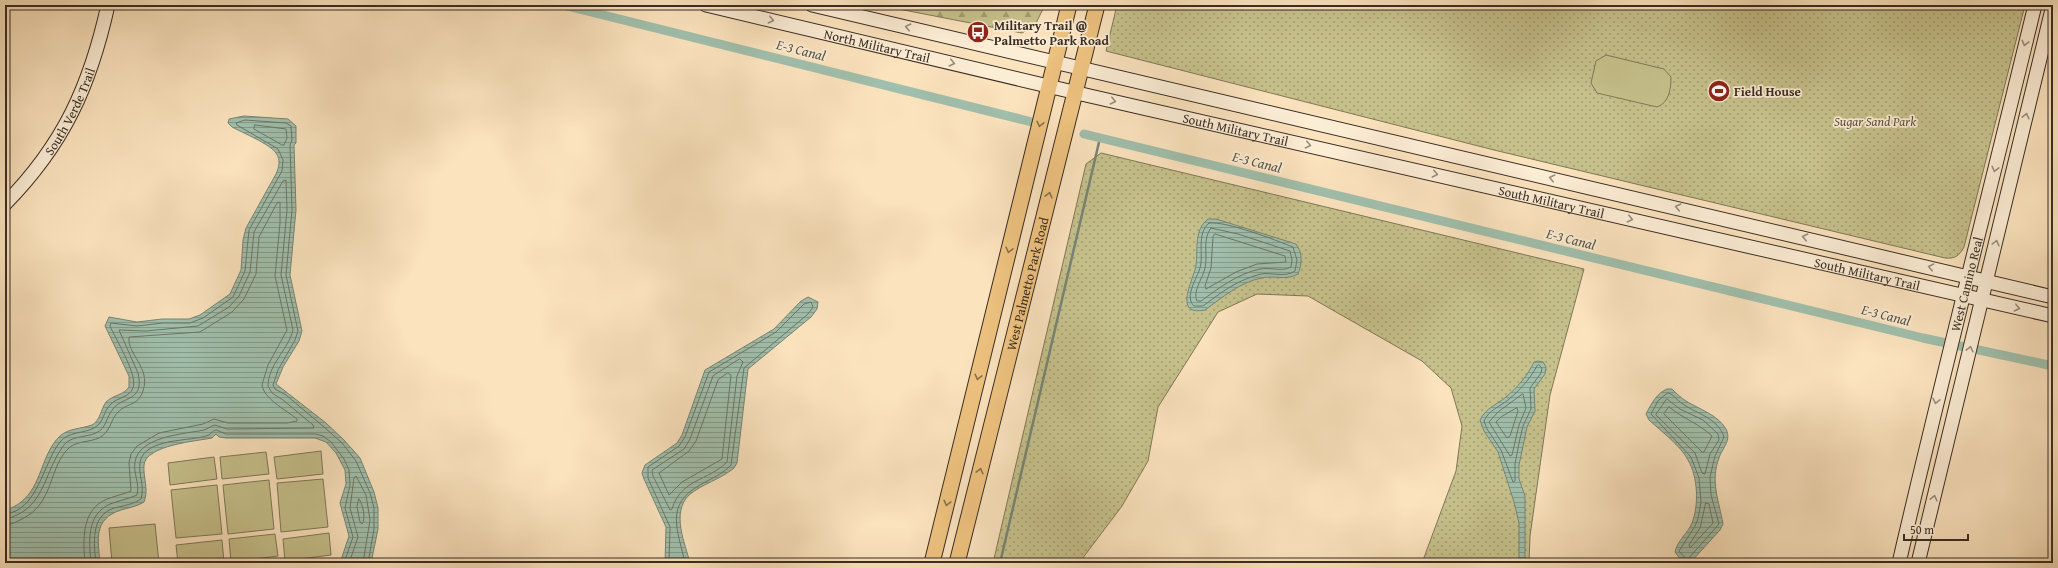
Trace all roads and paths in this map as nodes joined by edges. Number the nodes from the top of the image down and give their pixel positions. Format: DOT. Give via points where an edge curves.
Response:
graph roads {
  1 [pos="108,5"];
  2 [pos="706,5"];
  3 [pos="812,5"];
  4 [pos="1070,5"];
  5 [pos="1097,5"];
  6 [pos="2035,5"];
  7 [pos="2053,5"];
  8 [pos="1055,62"];
  9 [pos="1081,68"];
  10 [pos="1050,86"];
  11 [pos="1075,93"];
  12 [pos="5,204"];
  13 [pos="1969,276"];
  14 [pos="1986,280"];
  15 [pos="1964,295"];
  16 [pos="2053,296"];
  17 [pos="1982,299"];
  18 [pos="2053,316"];
  19 [pos="965,430"];
  20 [pos="989,436"];
  21 [pos="932,563"];
  22 [pos="957,563"];
  23 [pos="1898,563"];
  24 [pos="1918,563"];
  1 -- 12 [label="street, South Verde Trail" via="90,74 68,122 39,167"];
  2 -- 10 [label="street, North Military Trail, one-way"];
  8 -- 3 [label="street, North Military Trail, one-way"];
  4 -- 8 [label="main road, West Palmetto Park Road"];
  5 -- 9 [label="main road, West Palmetto Park Road"];
  6 -- 13 [label="street, West Camino Real, one-way"];
  14 -- 7 [label="street, West Camino Real, one-way"];
  8 -- 9 [label="street, South Military Trail"];
  8 -- 10 [label="main road, West Palmetto Park Road"];
  9 -- 11 [label="main road, West Palmetto Park Road"];
  13 -- 9 [label="street, South Military Trail, one-way"];
  10 -- 11 [label="street, South Military Trail"];
  10 -- 19 [label="main road, West Palmetto Park Road, one-way"];
  11 -- 15 [label="street, South Military Trail, one-way"];
  20 -- 11 [label="main road, West Palmetto Park Road, one-way"];
  13 -- 14 [label="street, South Military Trail"];
  13 -- 15 [label="street, West Camino Real"];
  14 -- 16 [label="street, South Military Trail"];
  14 -- 17 [label="street, West Camino Real"];
  15 -- 17 [label="street, South Military Trail"];
  15 -- 23 [label="street, West Camino Real, one-way" via="1954,327"];
  17 -- 18 [label="street, South Military Trail, one-way"];
  24 -- 17 [label="street, West Camino Real, one-way"];
  19 -- 20 [label="main road"];
  19 -- 21 [label="main road, West Palmetto Park Road, one-way"];
  22 -- 20 [label="main road, West Palmetto Park Road, one-way"];
}
